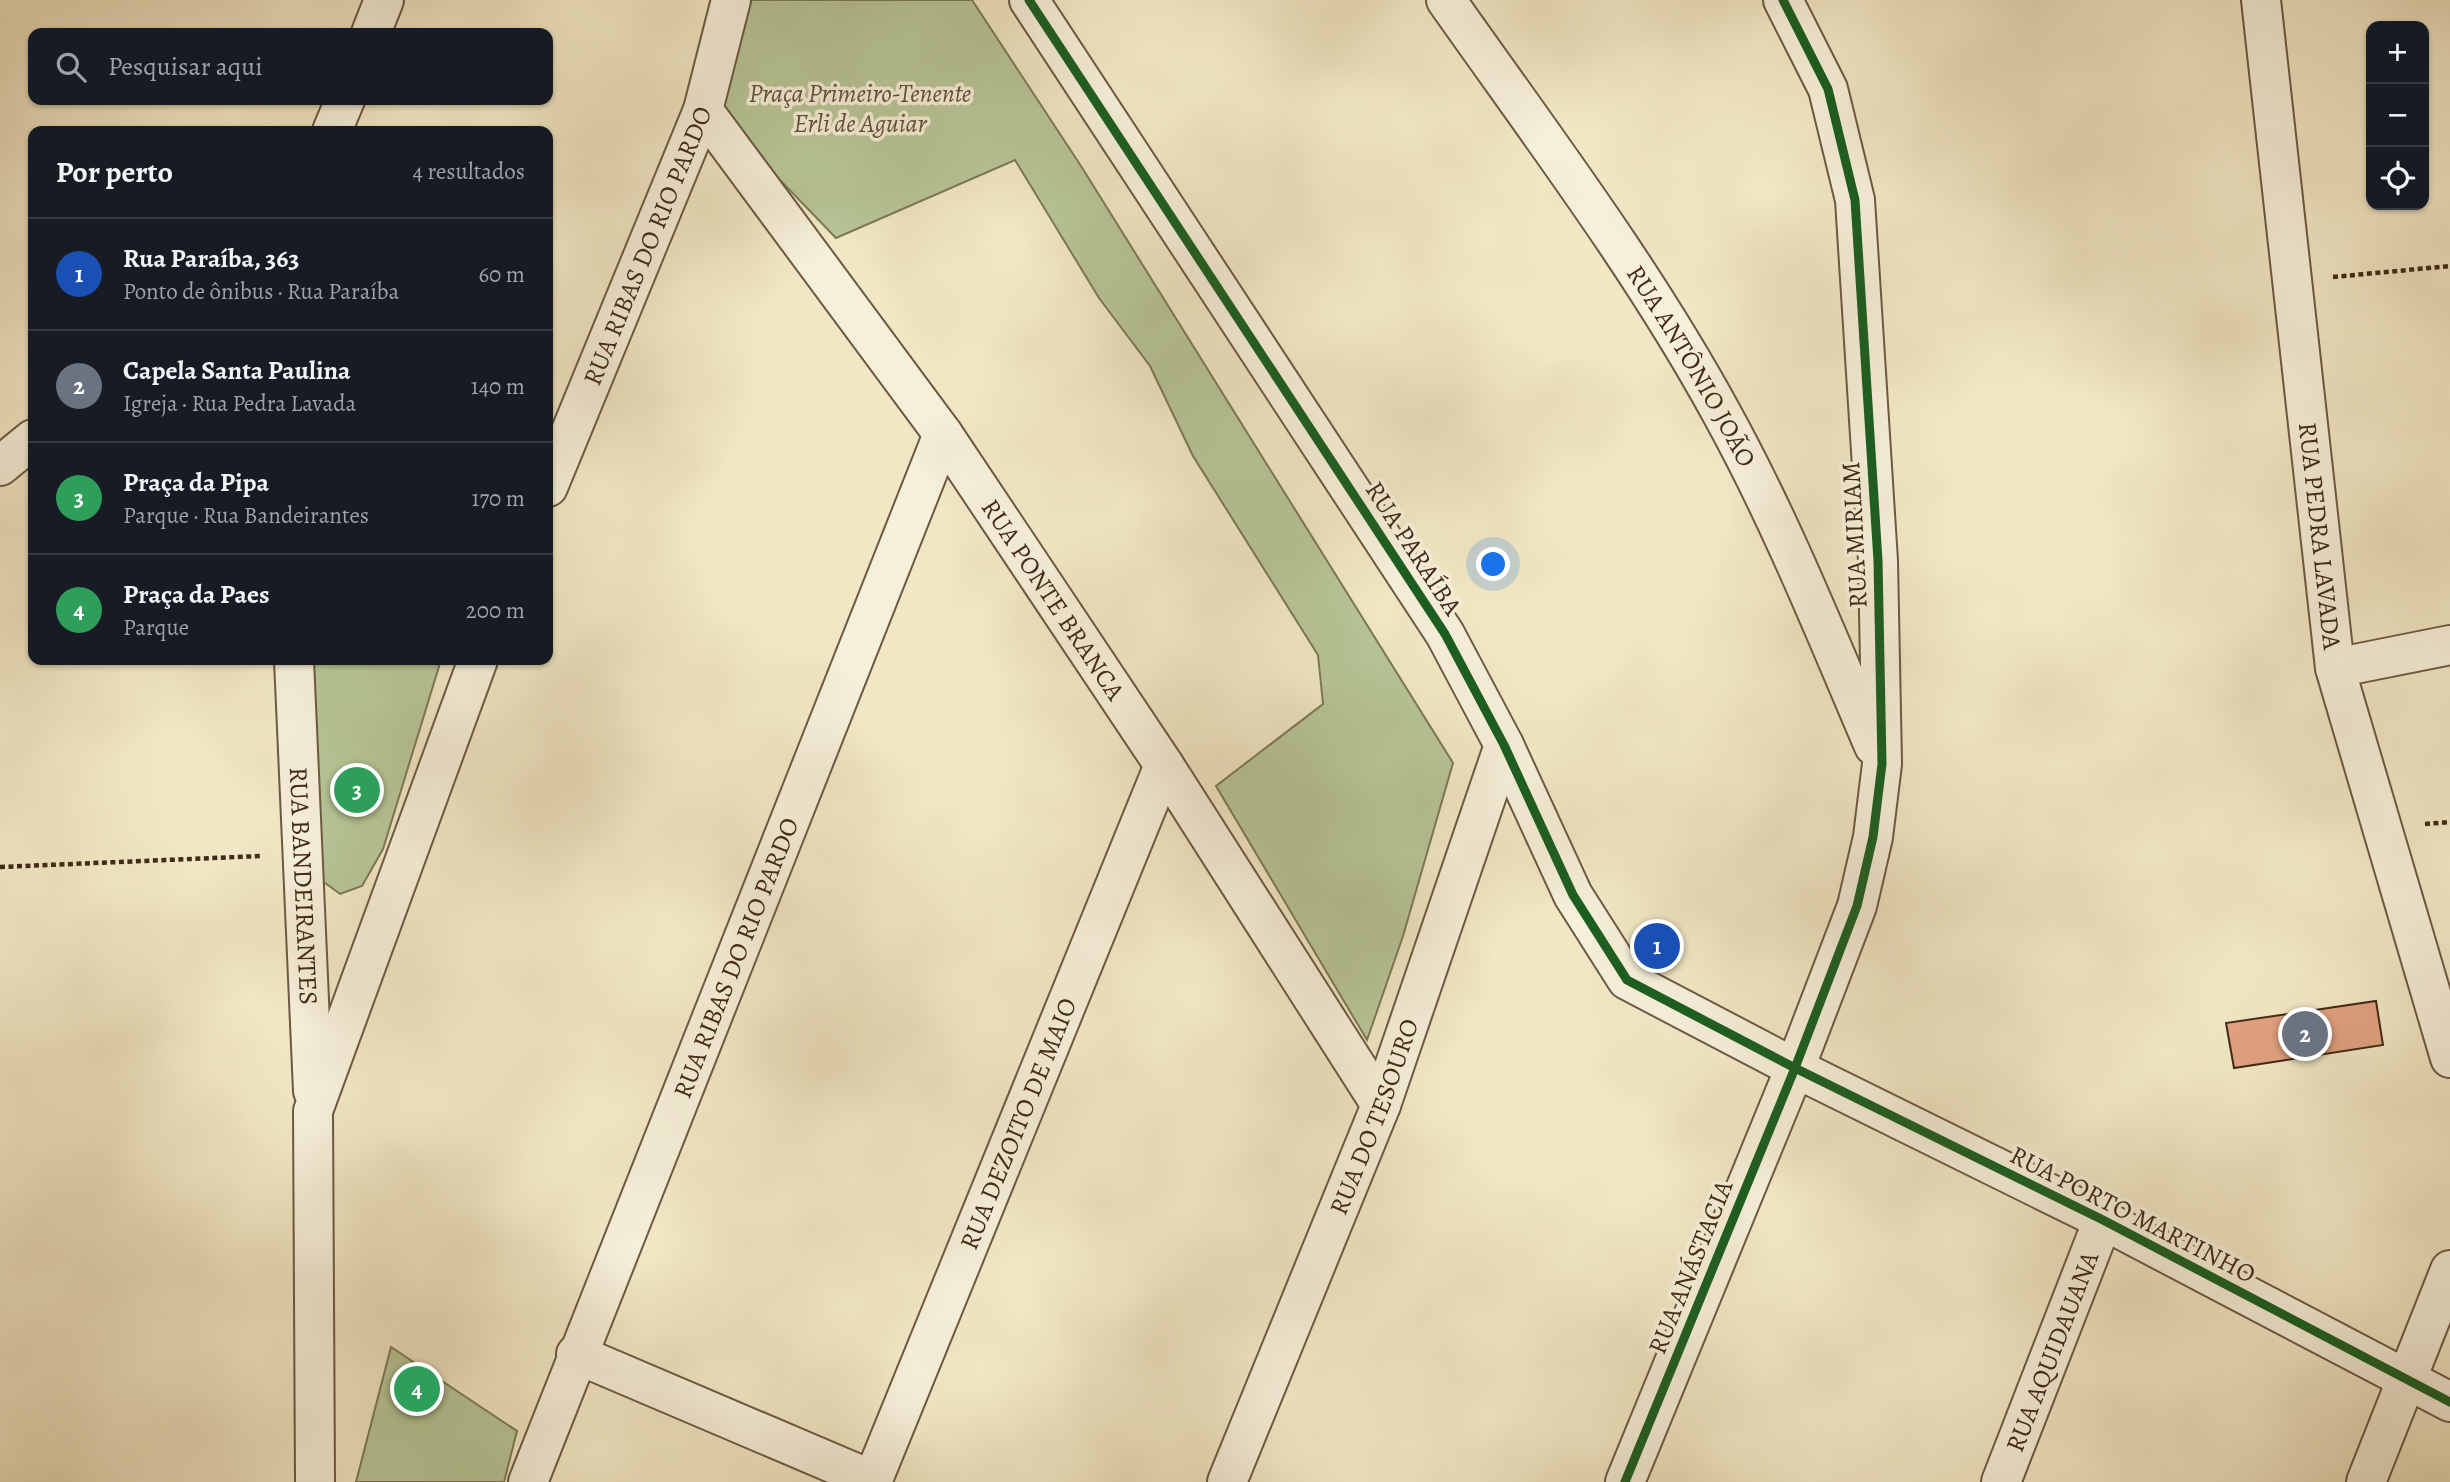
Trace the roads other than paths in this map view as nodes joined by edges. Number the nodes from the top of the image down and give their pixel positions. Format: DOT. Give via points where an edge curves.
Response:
graph roads {
  1 [pos="384,0"];
  2 [pos="731,0"];
  3 [pos="1028,0"];
  4 [pos="1446,0"];
  5 [pos="1783,0"];
  6 [pos="2261,0"];
  7 [pos="372,28"];
  8 [pos="343,105"];
  9 [pos="703,110"];
  10 [pos="334,126"];
  11 [pos="943,434"];
  12 [pos="28,443"];
  13 [pos="0,466"];
  14 [pos="553,475"];
  15 [pos="2450,645"];
  16 [pos="294,665"];
  17 [pos="476,665"];
  18 [pos="2335,668"];
  19 [pos="1504,746"];
  20 [pos="1882,764"];
  21 [pos="1164,765"];
  22 [pos="2450,1058"];
  23 [pos="1795,1068"];
  24 [pos="1381,1105"];
  25 [pos="313,1111"];
  26 [pos="2104,1220"];
  27 [pos="2450,1270"];
  28 [pos="576,1354"];
  29 [pos="2406,1380"];
  30 [pos="2450,1402"];
  31 [pos="872,1481"];
  32 [pos="315,1482"];
  33 [pos="528,1482"];
  34 [pos="1227,1482"];
  35 [pos="1625,1482"];
  36 [pos="2001,1482"];
  37 [pos="2366,1482"];
  1 -- 7 [label="street"];
  2 -- 9 [label="street, RUA RIBAS DO RIO PARDO"];
  3 -- 19 [label="street, RUA PARAÍBA" via="1445,634"];
  4 -- 20 [label="street, RUA ANTÔNIO JOÃO" via="1637,275 1722,413 1787,544"];
  5 -- 20 [label="street, RUA MIRIAM" via="1828,89 1855,200 1878,561"];
  6 -- 18 [label="street, RUA PEDRA LAVADA"];
  8 -- 10 [label="street"];
  9 -- 11 [label="street, RUA PONTE BRANCA"];
  9 -- 14 [label="street, RUA RIBAS DO RIO PARDO"];
  11 -- 21 [label="street, RUA PONTE BRANCA"];
  11 -- 28 [label="street, RUA RIBAS DO RIO PARDO"];
  12 -- 13 [label="street"];
  15 -- 18 [label="street"];
  16 -- 25 [label="street, RUA BANDEIRANTES"];
  17 -- 25 [label="street"];
  18 -- 22 [label="street, RUA PEDRA LAVADA"];
  19 -- 23 [label="street, RUA PARAÍBA" via="1573,895 1627,979"];
  19 -- 24 [label="street, RUA DO TESOURO"];
  20 -- 23 [label="street, RUA MIRIAM" via="1873,837 1857,906"];
  21 -- 24 [label="street, RUA PONTE BRANCA"];
  21 -- 31 [label="street, RUA DEZOITO DE MAIO"];
  23 -- 26 [label="street, RUA PORTO MARTINHO"];
  23 -- 35 [label="street, RUA ANÁSTACIA"];
  24 -- 34 [label="street, RUA DO TESOURO"];
  25 -- 32 [label="street"];
  26 -- 29 [label="street, RUA PORTO MARTINHO"];
  26 -- 36 [label="street, RUA AQUIDAUANA"];
  27 -- 29 [label="street"];
  28 -- 31 [label="street"];
  28 -- 33 [label="street, RUA RIBAS DO RIO PARDO"];
  29 -- 30 [label="street, RUA PORTO MARTINHO"];
  29 -- 37 [label="street"];
}
